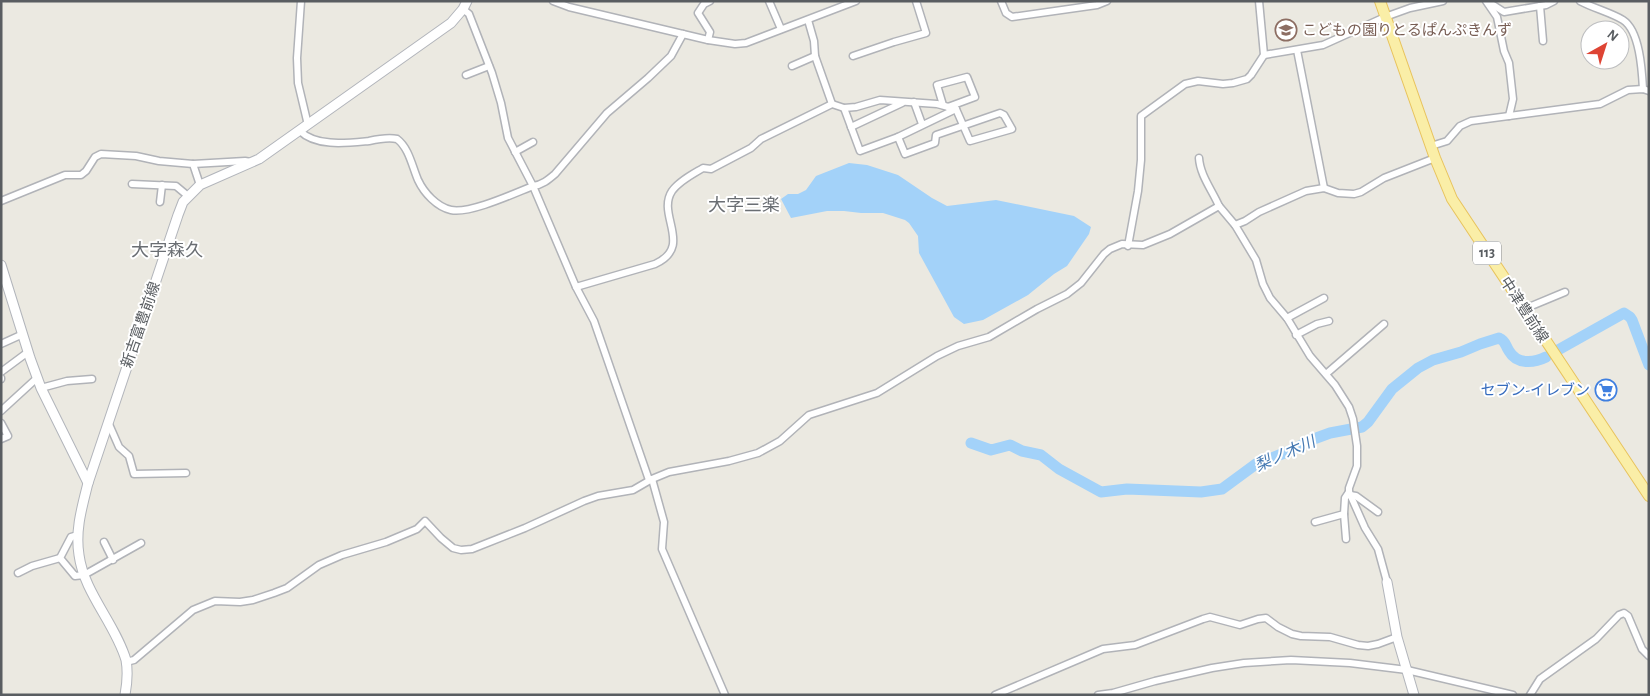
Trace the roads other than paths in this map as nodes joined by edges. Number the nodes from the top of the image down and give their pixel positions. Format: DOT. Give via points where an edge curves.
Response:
graph roads {
  1 [pos="301,1"];
  2 [pos="553,1"];
  3 [pos="710,1"];
  4 [pos="769,1"];
  5 [pos="856,1"];
  6 [pos="916,1"];
  7 [pos="1001,1"];
  8 [pos="1107,1"];
  9 [pos="1259,1"];
  10 [pos="1380,1"];
  11 [pos="1443,1"];
  12 [pos="1486,1"];
  13 [pos="1554,1"];
  14 [pos="1580,1"];
  15 [pos="465,5"];
  16 [pos="1409,5"];
  17 [pos="1540,6"];
  18 [pos="1385,17"];
  19 [pos="808,20"];
  20 [pos="781,29"];
  21 [pos="683,34"];
  22 [pos="708,40"];
  23 [pos="1543,41"];
  24 [pos="1297,50"];
  25 [pos="1264,55"];
  26 [pos="814,56"];
  27 [pos="853,56"];
  28 [pos="490,66"];
  29 [pos="792,66"];
  30 [pos="466,75"];
  31 [pos="1646,90"];
  32 [pos="904,102"];
  33 [pos="914,102"];
  34 [pos="832,104"];
  35 [pos="946,106"];
  36 [pos="844,108"];
  37 [pos="956,109"];
  38 [pos="1509,116"];
  39 [pos="922,124"];
  40 [pos="963,124"];
  41 [pos="851,127"];
  42 [pos="304,128"];
  43 [pos="898,137"];
  44 [pos="533,142"];
  45 [pos="1431,146"];
  46 [pos="516,152"];
  47 [pos="1199,158"];
  48 [pos="1435,158"];
  49 [pos="251,162"];
  50 [pos="193,164"];
  51 [pos="132,184"];
  52 [pos="200,184"];
  53 [pos="162,185"];
  54 [pos="533,186"];
  55 [pos="1324,188"];
  56 [pos="188,196"];
  57 [pos="1,201"];
  58 [pos="160,202"];
  59 [pos="1219,206"];
  60 [pos="1235,225"];
  61 [pos="1128,246"];
  62 [pos="1,265"];
  63 [pos="576,287"];
  64 [pos="1566,292"];
  65 [pos="1324,298"];
  66 [pos="1524,309"];
  67 [pos="1287,318"];
  68 [pos="1329,321"];
  69 [pos="1384,324"];
  70 [pos="23,334"];
  71 [pos="1296,335"];
  72 [pos="1,344"];
  73 [pos="28,352"];
  74 [pos="1,372"];
  75 [pos="1326,374"];
  76 [pos="37,378"];
  77 [pos="92,379"];
  78 [pos="41,388"];
  79 [pos="1,411"];
  80 [pos="108,422"];
  81 [pos="1,423"];
  82 [pos="1,439"];
  83 [pos="186,473"];
  84 [pos="651,479"];
  85 [pos="88,483"];
  86 [pos="1350,494"];
  87 [pos="1649,496"];
  88 [pos="1378,512"];
  89 [pos="1344,514"];
  90 [pos="1315,522"];
  91 [pos="78,535"];
  92 [pos="1346,539"];
  93 [pos="104,542"];
  94 [pos="141,543"];
  95 [pos="60,558"];
  96 [pos="113,560"];
  97 [pos="18,573"];
  98 [pos="84,575"];
  99 [pos="1388,582"];
  100 [pos="1397,637"];
  101 [pos="1649,656"];
  102 [pos="126,662"];
  103 [pos="1408,672"];
  104 [pos="125,695"];
  105 [pos="725,695"];
  106 [pos="996,695"];
  107 [pos="1098,695"];
  108 [pos="1414,695"];
  109 [pos="1513,695"];
  110 [pos="1530,695"];
  1 -- 42 [label="street" via="297,58"];
  2 -- 21 [label="street"];
  3 -- 22 [label="street" via="698,13 710,32"];
  4 -- 20 [label="street"];
  5 -- 19 [label="street"];
  6 -- 27 [label="street" via="926,34"];
  7 -- 8 [label="street" via="1006,13 1012,17"];
  9 -- 25 [label="street"];
  10 -- 18 [label="main road, 中津豊前線 / 113"];
  11 -- 16 [label="street"];
  12 -- 17 [label="street" via="1504,12"];
  12 -- 38 [label="street" via="1497,17 1508,63 1513,99"];
  13 -- 17 [label="street"];
  14 -- 31 [label="street" via="1627,23 1639,48"];
  15 -- 28 [label="street"];
  15 -- 42 [label="main road, 新吉富豊前線" via="450,23"];
  16 -- 18 [label="street"];
  17 -- 23 [label="street"];
  18 -- 24 [label="street" via="1323,45"];
  18 -- 45 [label="main road, 中津豊前線 / 113"];
  19 -- 20 [label="street"];
  19 -- 26 [label="street" via="814,40"];
  20 -- 22 [label="street" via="746,43"];
  21 -- 22 [label="street"];
  21 -- 54 [label="street" via="660,68 607,113 555,174 539,186"];
  24 -- 25 [label="street"];
  24 -- 55 [label="street"];
  25 -- 61 [label="street" via="1247,79 1223,84 1198,81 1185,84 1141,116 1138,191"];
  26 -- 29 [label="street"];
  26 -- 34 [label="street"];
  28 -- 30 [label="street"];
  28 -- 46 [label="street" via="508,138"];
  31 -- 38 [label="street" via="1628,90 1600,104"];
  32 -- 33 [label="street"];
  32 -- 36 [label="street" via="880,100"];
  32 -- 41 [label="street"];
  33 -- 35 [label="street"];
  33 -- 39 [label="street"];
  34 -- 36 [label="street"];
  34 -- 63 [label="street" via="760,139 751,148 711,169 703,168 674,189 668,207 674,239 664,259"];
  35 -- 35 [label="street" via="975,97 967,78 937,85"];
  35 -- 37 [label="street"];
  36 -- 41 [label="street"];
  37 -- 39 [label="street"];
  37 -- 40 [label="street"];
  38 -- 45 [label="street" via="1471,121 1460,126 1447,141"];
  39 -- 43 [label="street"];
  40 -- 40 [label="street" via="1000,113 1012,129 970,142"];
  40 -- 43 [label="street" via="936,135 935,143 905,154"];
  41 -- 43 [label="street" via="860,151"];
  42 -- 49 [label="main road, 新吉富豊前線"];
  42 -- 54 [label="street" via="306,136 314,140 397,139 407,151 424,190 449,209 462,210"];
  44 -- 46 [label="street"];
  45 -- 48 [label="main road, 中津豊前線 / 113"];
  46 -- 54 [label="street"];
  47 -- 59 [label="street" via="1203,176"];
  48 -- 55 [label="street" via="1354,194"];
  48 -- 66 [label="main road, 中津豊前線 / 113" via="1452,199"];
  49 -- 50 [label="street"];
  49 -- 52 [label="main road, 新吉富豊前線"];
  50 -- 52 [label="street"];
  50 -- 57 [label="street" via="101,154 94,157 81,175 65,175"];
  51 -- 53 [label="street"];
  52 -- 56 [label="main road, 新吉富豊前線"];
  53 -- 56 [label="street" via="176,186"];
  53 -- 58 [label="street"];
  54 -- 63 [label="street"];
  55 -- 60 [label="street" via="1306,191"];
  56 -- 80 [label="main road, 新吉富豊前線" via="178,215"];
  59 -- 60 [label="street"];
  59 -- 61 [label="street" via="1170,234 1143,245"];
  60 -- 67 [label="street" via="1256,260 1262,284"];
  61 -- 84 [label="street" via="1122,244 1107,251 1081,283 1067,294 989,337 937,356 877,393 809,416 769,448 744,458 669,472"];
  62 -- 70 [label="main road"];
  63 -- 84 [label="street" via="596,326"];
  64 -- 66 [label="street"];
  65 -- 67 [label="street"];
  66 -- 87 [label="main road, 中津豊前線 / 113"];
  67 -- 71 [label="street"];
  68 -- 71 [label="street"];
  69 -- 75 [label="street"];
  70 -- 72 [label="street"];
  70 -- 73 [label="main road"];
  71 -- 75 [label="street"];
  73 -- 74 [label="street"];
  73 -- 76 [label="main road"];
  75 -- 86 [label="street" via="1349,407 1353,419 1357,466"];
  76 -- 78 [label="main road"];
  76 -- 79 [label="street"];
  77 -- 78 [label="street"];
  78 -- 85 [label="main road"];
  80 -- 83 [label="street" via="119,447 129,456 134,474"];
  80 -- 85 [label="main road, 新吉富豊前線"];
  81 -- 82 [label="street" via="8,436"];
  84 -- 102 [label="street" via="632,490 584,501 472,549 453,548 425,521 417,529 386,542 319,565 287,588 274,593 240,602 215,602 193,610 134,660"];
  84 -- 105 [label="street" via="664,522 662,550"];
  85 -- 91 [label="main road, 新吉富豊前線"];
  86 -- 88 [label="street"];
  86 -- 89 [label="street" via="1345,498"];
  86 -- 99 [label="street" via="1378,549"];
  89 -- 90 [label="street"];
  89 -- 92 [label="street"];
  91 -- 95 [label="street" via="71,537"];
  91 -- 98 [label="main road, 新吉富豊前線"];
  93 -- 96 [label="street"];
  94 -- 96 [label="street"];
  95 -- 97 [label="street"];
  95 -- 98 [label="street" via="75,576"];
  96 -- 98 [label="street"];
  98 -- 102 [label="main road, 新吉富豊前線"];
  99 -- 100 [label="main road"];
  100 -- 103 [label="main road"];
  100 -- 106 [label="street" via="1363,646 1330,637 1292,634 1266,618 1240,625 1208,618 1134,645 1103,649"];
  101 -- 110 [label="street" via="1642,649 1628,616 1622,614 1596,639 1540,679"];
  102 -- 104 [label="main road, 新吉富豊前線"];
  103 -- 107 [label="street" via="1336,662 1273,660 1212,668"];
  103 -- 108 [label="main road"];
  103 -- 109 [label="street"];
}
